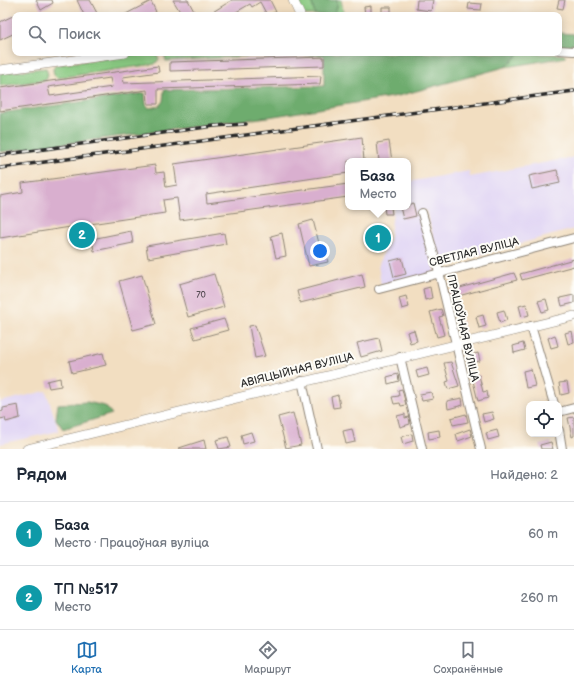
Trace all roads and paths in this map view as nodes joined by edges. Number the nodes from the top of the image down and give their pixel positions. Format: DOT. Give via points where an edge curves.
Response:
graph roads {
  1 [pos="293,0"];
  2 [pos="299,12"];
  3 [pos="562,50"];
  4 [pos="574,51"];
  5 [pos="103,56"];
  6 [pos="0,70"];
  7 [pos="422,214"];
  8 [pos="574,238"];
  9 [pos="438,272"];
  10 [pos="380,289"];
  11 [pos="574,316"];
  12 [pos="531,326"];
  13 [pos="455,344"];
  14 [pos="400,357"];
  15 [pos="302,381"];
  16 [pos="553,401"];
  17 [pos="574,408"];
  18 [pos="562,411"];
  19 [pos="560,437"];
  20 [pos="27,449"];
  21 [pos="317,449"];
  22 [pos="422,449"];
  23 [pos="481,449"];
  24 [pos="562,449"];
  1 -- 2 [label="street"];
  3 -- 4 [label="street"];
  5 -- 6 [label="street"];
  7 -- 9 [label="street, ПРАЦОЎНАЯ ВУЛІЦА"];
  8 -- 9 [label="street, СВЕТЛАЯ ВУЛІЦА"];
  9 -- 10 [label="street, СВЕТЛАЯ ВУЛІЦА"];
  9 -- 13 [label="street, ПРАЦОЎНАЯ ВУЛІЦА"];
  11 -- 12 [label="street, АВІЯЦЫЙНАЯ ВУЛІЦА"];
  12 -- 13 [label="street, АВІЯЦЫЙНАЯ ВУЛІЦА"];
  12 -- 16 [label="street"];
  13 -- 14 [label="street, АВІЯЦЫЙНАЯ ВУЛІЦА"];
  13 -- 23 [label="street, ПРАЦОЎНАЯ ВУЛІЦА"];
  14 -- 15 [label="street, АВІЯЦЫЙНАЯ ВУЛІЦА"];
  14 -- 22 [label="street"];
  15 -- 20 [label="street, АВІЯЦЫЙНАЯ ВУЛІЦА"];
  15 -- 21 [label="street"];
  17 -- 18 [label="street"];
  19 -- 24 [label="street"];
}
